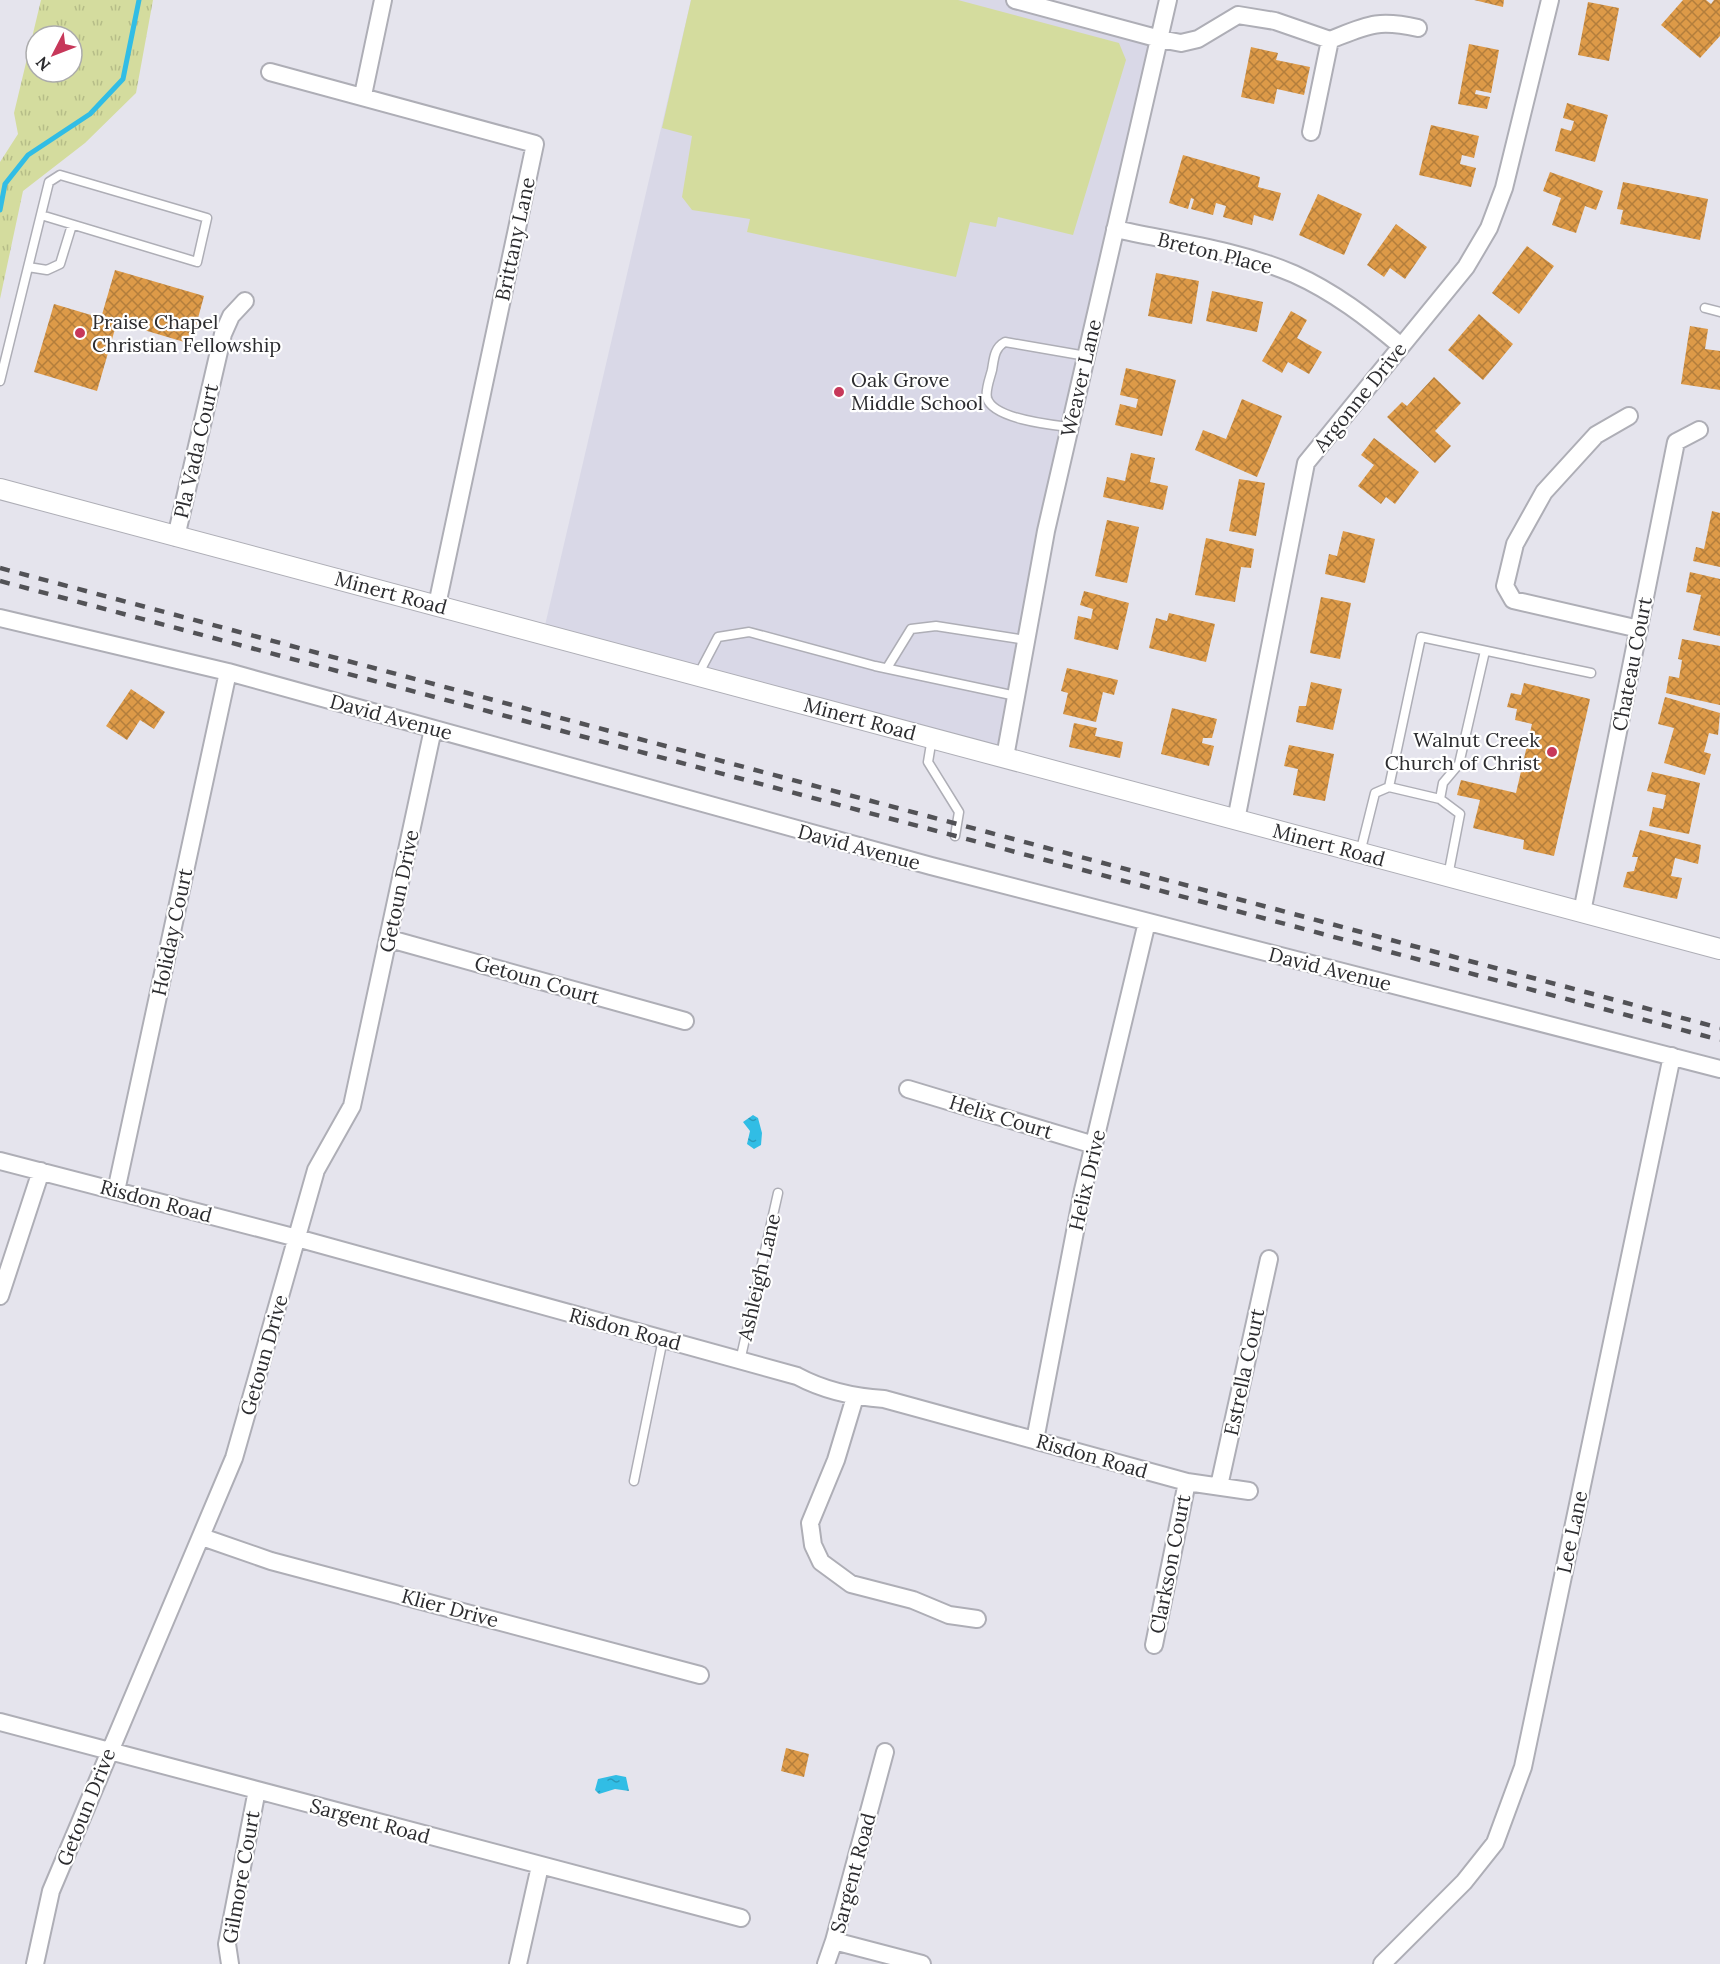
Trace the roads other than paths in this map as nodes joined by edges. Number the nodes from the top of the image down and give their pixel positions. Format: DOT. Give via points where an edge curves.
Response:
graph roads {
  1 [pos="382,0"];
  2 [pos="1015,0"];
  3 [pos="1168,0"];
  4 [pos="1550,0"];
  5 [pos="1418,28"];
  6 [pos="1160,39"];
  7 [pos="1330,40"];
  8 [pos="270,72"];
  9 [pos="363,95"];
  10 [pos="1311,132"];
  11 [pos="41,215"];
  12 [pos="72,225"];
  13 [pos="1115,229"];
  14 [pos="28,267"];
  15 [pos="245,301"];
  16 [pos="1705,308"];
  17 [pos="1720,312"];
  18 [pos="1401,346"];
  19 [pos="1086,356"];
  20 [pos="0,381"];
  21 [pos="1629,416"];
  22 [pos="1070,427"];
  23 [pos="1699,429"];
  24 [pos="0,489"];
  25 [pos="176,537"];
  26 [pos="437,605"];
  27 [pos="0,618"];
  28 [pos="1639,629"];
  29 [pos="1026,640"];
  30 [pos="1485,651"];
  31 [pos="887,669"];
  32 [pos="228,672"];
  33 [pos="1591,673"];
  34 [pos="698,675"];
  35 [pos="1016,696"];
  36 [pos="433,729"];
  37 [pos="932,738"];
  38 [pos="1005,757"];
  39 [pos="1389,787"];
  40 [pos="1440,799"];
  41 [pos="1236,820"];
  42 [pos="956,836"];
  43 [pos="1360,853"];
  44 [pos="1448,876"];
  45 [pos="1582,912"];
  46 [pos="1147,922"];
  47 [pos="390,939"];
  48 [pos="1720,949"];
  49 [pos="685,1021"];
  50 [pos="1672,1056"];
  51 [pos="1720,1069"];
  52 [pos="908,1089"];
  53 [pos="1094,1145"];
  54 [pos="0,1161"];
  55 [pos="41,1171"];
  56 [pos="116,1191"];
  57 [pos="778,1193"];
  58 [pos="297,1238"];
  59 [pos="1269,1259"];
  60 [pos="0,1296"];
  61 [pos="663,1340"];
  62 [pos="740,1361"];
  63 [pos="855,1398"];
  64 [pos="1035,1440"];
  65 [pos="634,1481"];
  66 [pos="1187,1482"];
  67 [pos="1220,1486"];
  68 [pos="1249,1491"];
  69 [pos="202,1537"];
  70 [pos="977,1619"];
  71 [pos="1154,1645"];
  72 [pos="700,1675"];
  73 [pos="0,1722"];
  74 [pos="108,1751"];
  75 [pos="885,1752"];
  76 [pos="257,1790"];
  77 [pos="540,1866"];
  78 [pos="741,1918"];
  79 [pos="834,1941"];
  80 [pos="35,1964"];
  81 [pos="230,1964"];
  82 [pos="518,1964"];
  83 [pos="826,1964"];
  84 [pos="922,1964"];
  85 [pos="1382,1964"];
  1 -- 9 [label="street"];
  2 -- 6 [label="street"];
  3 -- 6 [label="street, Weaver Lane"];
  4 -- 18 [label="street, Argonne Drive" via="1504,188 1489,228 1466,267"];
  5 -- 7 [label="street" via="1388,22 1371,24"];
  6 -- 7 [label="street" via="1181,43 1198,39 1238,15 1275,21"];
  6 -- 13 [label="street, Weaver Lane"];
  7 -- 10 [label="street"];
  8 -- 9 [label="street"];
  9 -- 26 [label="street, Brittany Lane" via="535,144"];
  11 -- 12 [label="lane"];
  11 -- 12 [label="lane" via="49,182 60,175 207,218 197,262"];
  11 -- 14 [label="lane"];
  12 -- 14 [label="lane" via="60,264 47,270"];
  13 -- 18 [label="street, Breton Place" via="1243,257 1294,274 1337,297"];
  13 -- 19 [label="street, Weaver Lane"];
  14 -- 20 [label="lane"];
  15 -- 25 [label="street, Pla Vada Court" via="231,316 223,334"];
  16 -- 17 [label="lane"];
  18 -- 41 [label="street, Argonne Drive" via="1306,464"];
  19 -- 22 [label="street, Weaver Lane"];
  19 -- 22 [label="lane" via="1005,342 996,352 987,399 1016,417"];
  21 -- 28 [label="street" via="1596,435 1544,492 1515,544 1505,586 1513,600"];
  22 -- 29 [label="street, Weaver Lane"];
  23 -- 28 [label="street, Chateau Court" via="1676,442"];
  24 -- 25 [label="street, Minert Road"];
  25 -- 26 [label="street, Minert Road"];
  26 -- 34 [label="street, Minert Road"];
  27 -- 32 [label="street, David Avenue"];
  28 -- 45 [label="street, Chateau Court"];
  29 -- 31 [label="lane" via="936,626 911,629"];
  29 -- 35 [label="street, Weaver Lane"];
  30 -- 33 [label="lane"];
  30 -- 39 [label="lane" via="1421,637"];
  30 -- 40 [label="lane" via="1459,764 1443,783"];
  31 -- 34 [label="lane" via="749,632 718,637"];
  31 -- 35 [label="lane"];
  32 -- 36 [label="street, David Avenue"];
  32 -- 56 [label="street, Holiday Court"];
  34 -- 37 [label="street, Minert Road"];
  35 -- 38 [label="street, Weaver Lane"];
  36 -- 46 [label="street, David Avenue" via="931,867"];
  36 -- 47 [label="street, Getoun Drive"];
  37 -- 38 [label="street, Minert Road"];
  37 -- 42 [label="lane" via="928,762 959,812"];
  38 -- 41 [label="street, Minert Road"];
  39 -- 40 [label="lane"];
  39 -- 43 [label="lane" via="1375,793"];
  40 -- 44 [label="lane" via="1460,814"];
  41 -- 43 [label="street, Minert Road"];
  43 -- 44 [label="street, Minert Road"];
  44 -- 45 [label="street, Minert Road"];
  45 -- 48 [label="street, Minert Road"];
  46 -- 50 [label="street, David Avenue"];
  46 -- 53 [label="street, Helix Drive"];
  47 -- 49 [label="street, Getoun Court"];
  47 -- 58 [label="street, Getoun Drive" via="352,1106 316,1170"];
  50 -- 51 [label="street, David Avenue"];
  50 -- 85 [label="street, Lee Lane" via="1523,1767 1496,1843 1464,1882"];
  52 -- 53 [label="street, Helix Court"];
  53 -- 64 [label="street, Helix Drive"];
  54 -- 55 [label="street, Risdon Road"];
  55 -- 56 [label="street, Risdon Road"];
  55 -- 60 [label="street"];
  56 -- 58 [label="street, Risdon Road"];
  57 -- 62 [label="lane, Ashleigh Lane"];
  58 -- 61 [label="street, Risdon Road"];
  58 -- 69 [label="street, Getoun Drive" via="234,1458"];
  59 -- 67 [label="street, Estrella Court"];
  61 -- 62 [label="street, Risdon Road"];
  61 -- 65 [label="lane"];
  62 -- 63 [label="street, Risdon Road" via="797,1376"];
  63 -- 64 [label="street, Risdon Road" via="884,1399"];
  63 -- 70 [label="street" via="836,1460 810,1523 813,1545 821,1562 851,1584 913,1600 950,1615"];
  64 -- 66 [label="street, Risdon Road"];
  66 -- 67 [label="street, Risdon Road"];
  66 -- 71 [label="street, Clarkson Court"];
  67 -- 68 [label="street, Risdon Road"];
  69 -- 72 [label="street, Klier Drive" via="271,1561"];
  69 -- 74 [label="street, Getoun Drive"];
  73 -- 74 [label="street, Sargent Road"];
  74 -- 76 [label="street, Sargent Road"];
  74 -- 80 [label="street, Getoun Drive" via="51,1891"];
  75 -- 79 [label="street, Sargent Road"];
  76 -- 77 [label="street, Sargent Road"];
  76 -- 81 [label="street, Gilmore Court" via="227,1944"];
  77 -- 78 [label="street, Sargent Road"];
  77 -- 82 [label="street"];
  79 -- 83 [label="street"];
  79 -- 84 [label="street, Sargent Road"];
}
